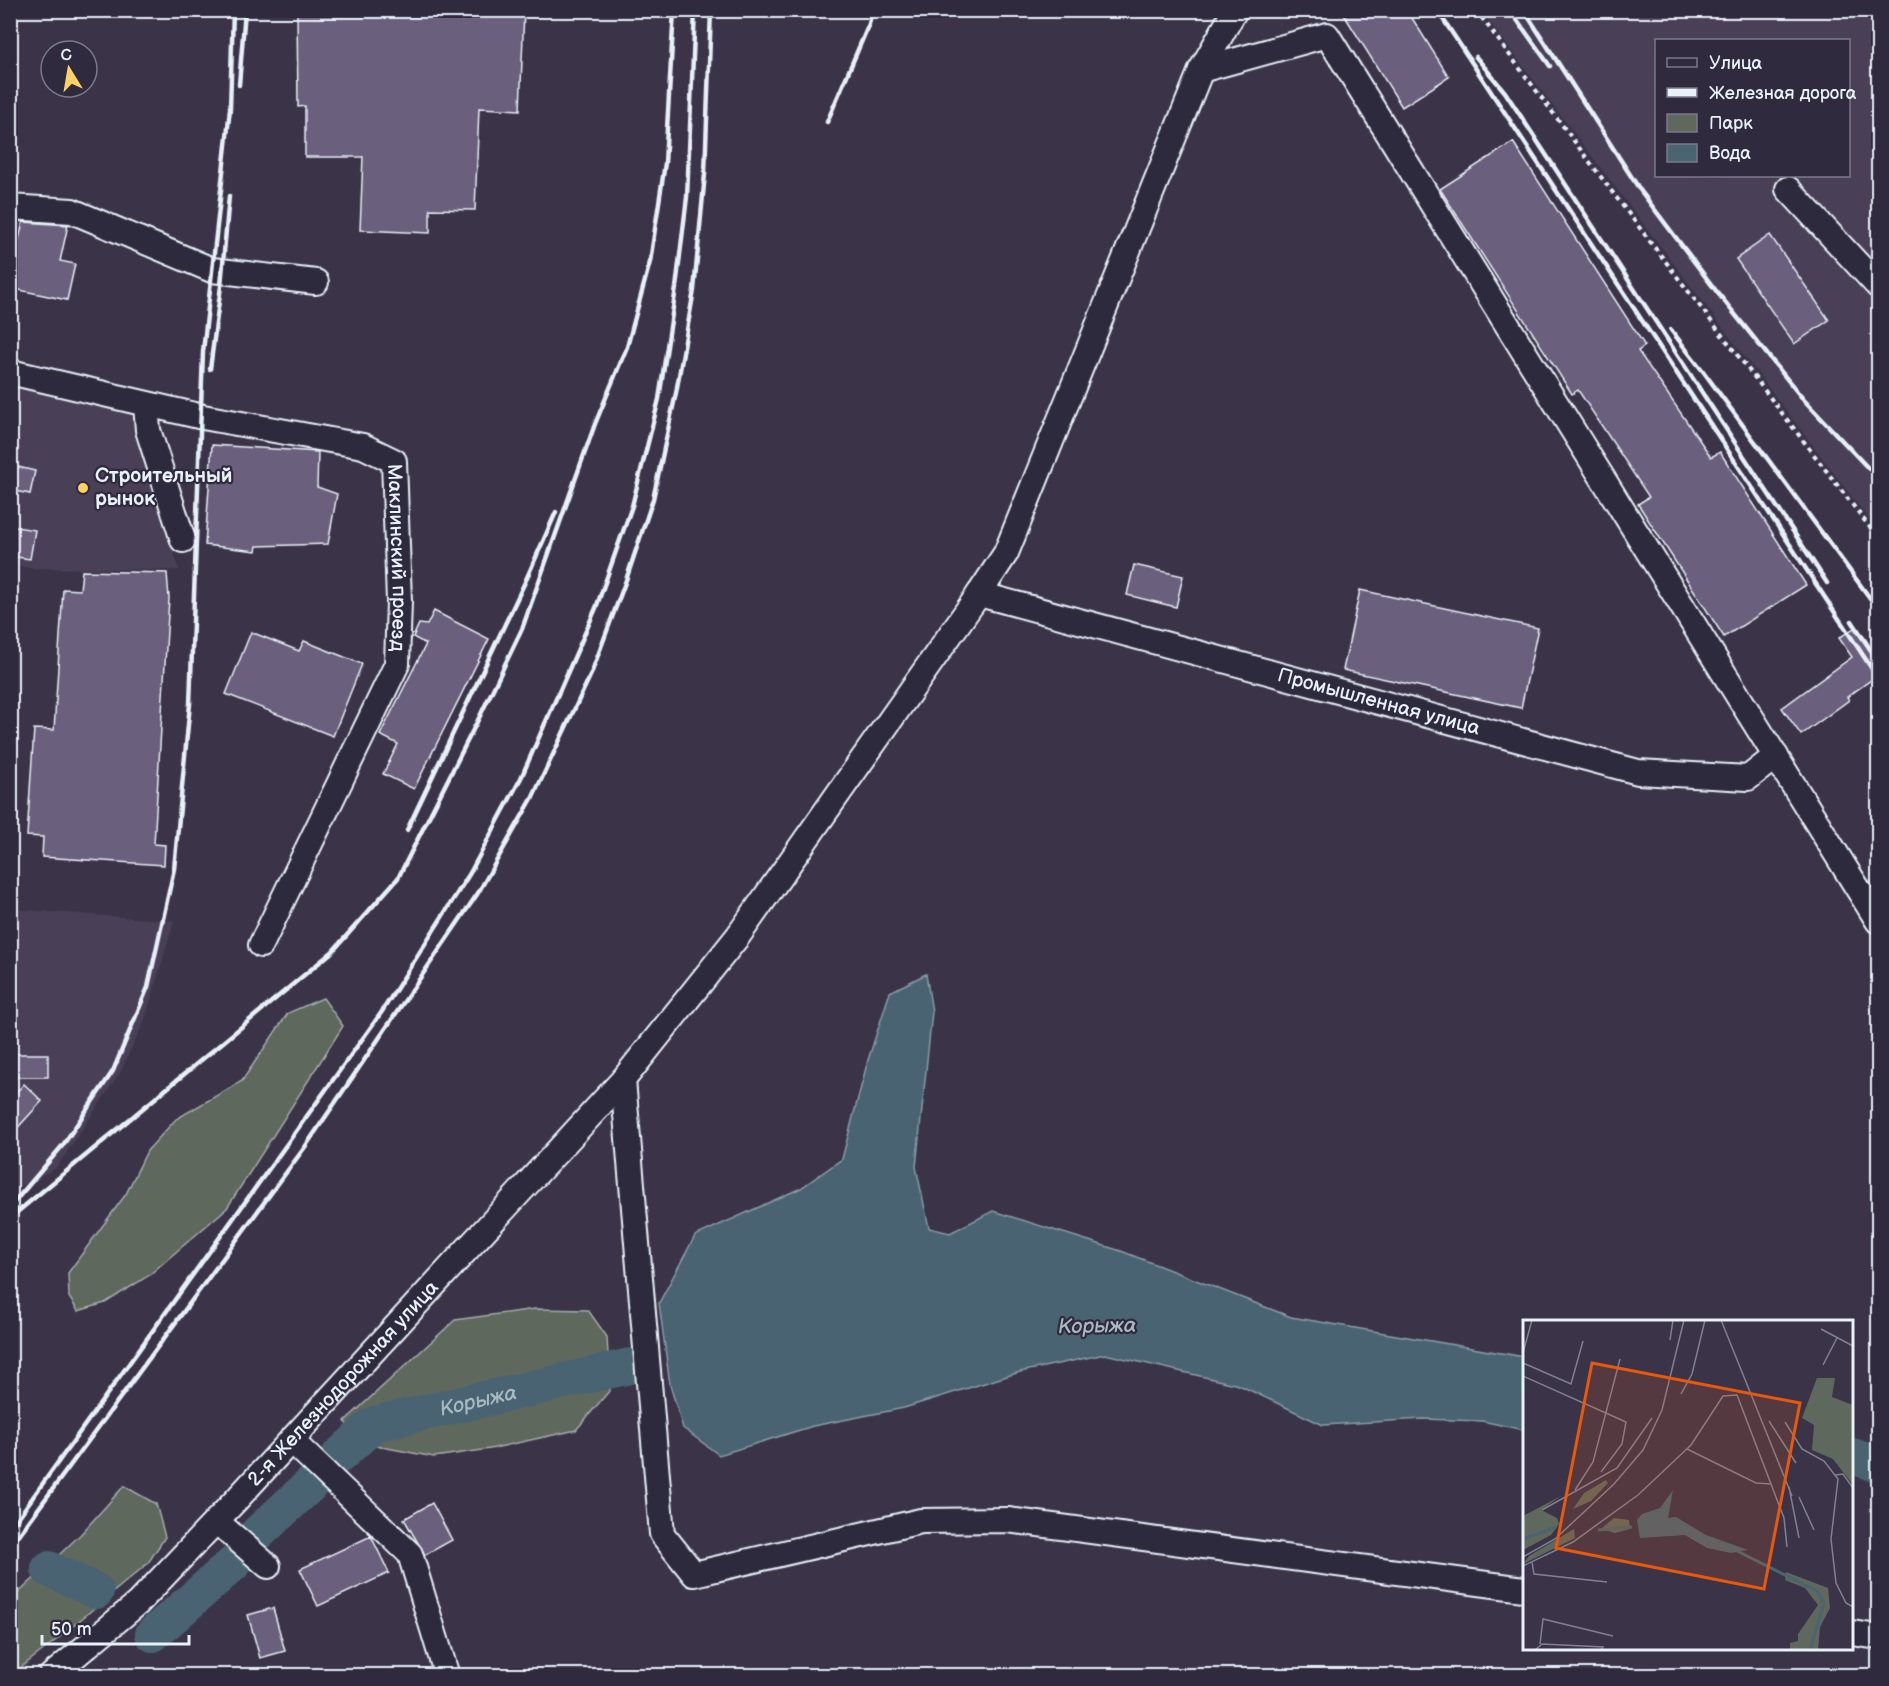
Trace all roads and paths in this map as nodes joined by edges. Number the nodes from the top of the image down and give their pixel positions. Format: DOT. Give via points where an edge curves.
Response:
graph roads {
  1 [pos="1235,10"];
  2 [pos="1476,10"];
  3 [pos="1201,70"];
  4 [pos="1788,189"];
  5 [pos="10,207"];
  6 [pos="316,282"];
  7 [pos="1878,286"];
  8 [pos="10,372"];
  9 [pos="146,404"];
  10 [pos="1878,538"];
  11 [pos="183,540"];
  12 [pos="979,594"];
  13 [pos="1776,756"];
  14 [pos="1878,921"];
  15 [pos="261,945"];
  16 [pos="623,1080"];
  17 [pos="291,1440"];
  18 [pos="216,1521"];
  19 [pos="268,1566"];
  20 [pos="1523,1589"];
  21 [pos="1853,1634"];
  22 [pos="1878,1637"];
  23 [pos="51,1676"];
  24 [pos="447,1676"];
  1 -- 3 [label="street, 2-я Железнодорожная улица"];
  2 -- 10 [label="path"];
  3 -- 12 [label="street, 2-я Железнодорожная улица" via="1006,553"];
  3 -- 13 [label="street" via="1327,35"];
  4 -- 7 [label="street"];
  5 -- 6 [label="street" via="72,212 212,270"];
  8 -- 9 [label="street, Маклинский проезд"];
  9 -- 11 [label="street" via="148,430"];
  9 -- 15 [label="street, Маклинский проезд" via="363,446 394,461 397,664"];
  12 -- 13 [label="street, Промышленная улица" via="1638,772 1748,778"];
  12 -- 16 [label="street, 2-я Железнодорожная улица" via="738,936"];
  13 -- 14 [label="street"];
  16 -- 17 [label="street, 2-я Железнодорожная улица"];
  16 -- 20 [label="street" via="662,1533 694,1574 921,1521 1008,1520"];
  17 -- 18 [label="street, 2-я Железнодорожная улица"];
  17 -- 24 [label="street" via="410,1554"];
  18 -- 19 [label="street"];
  18 -- 23 [label="street, 2-я Железнодорожная улица" via="138,1603"];
  21 -- 22 [label="street"];
}
